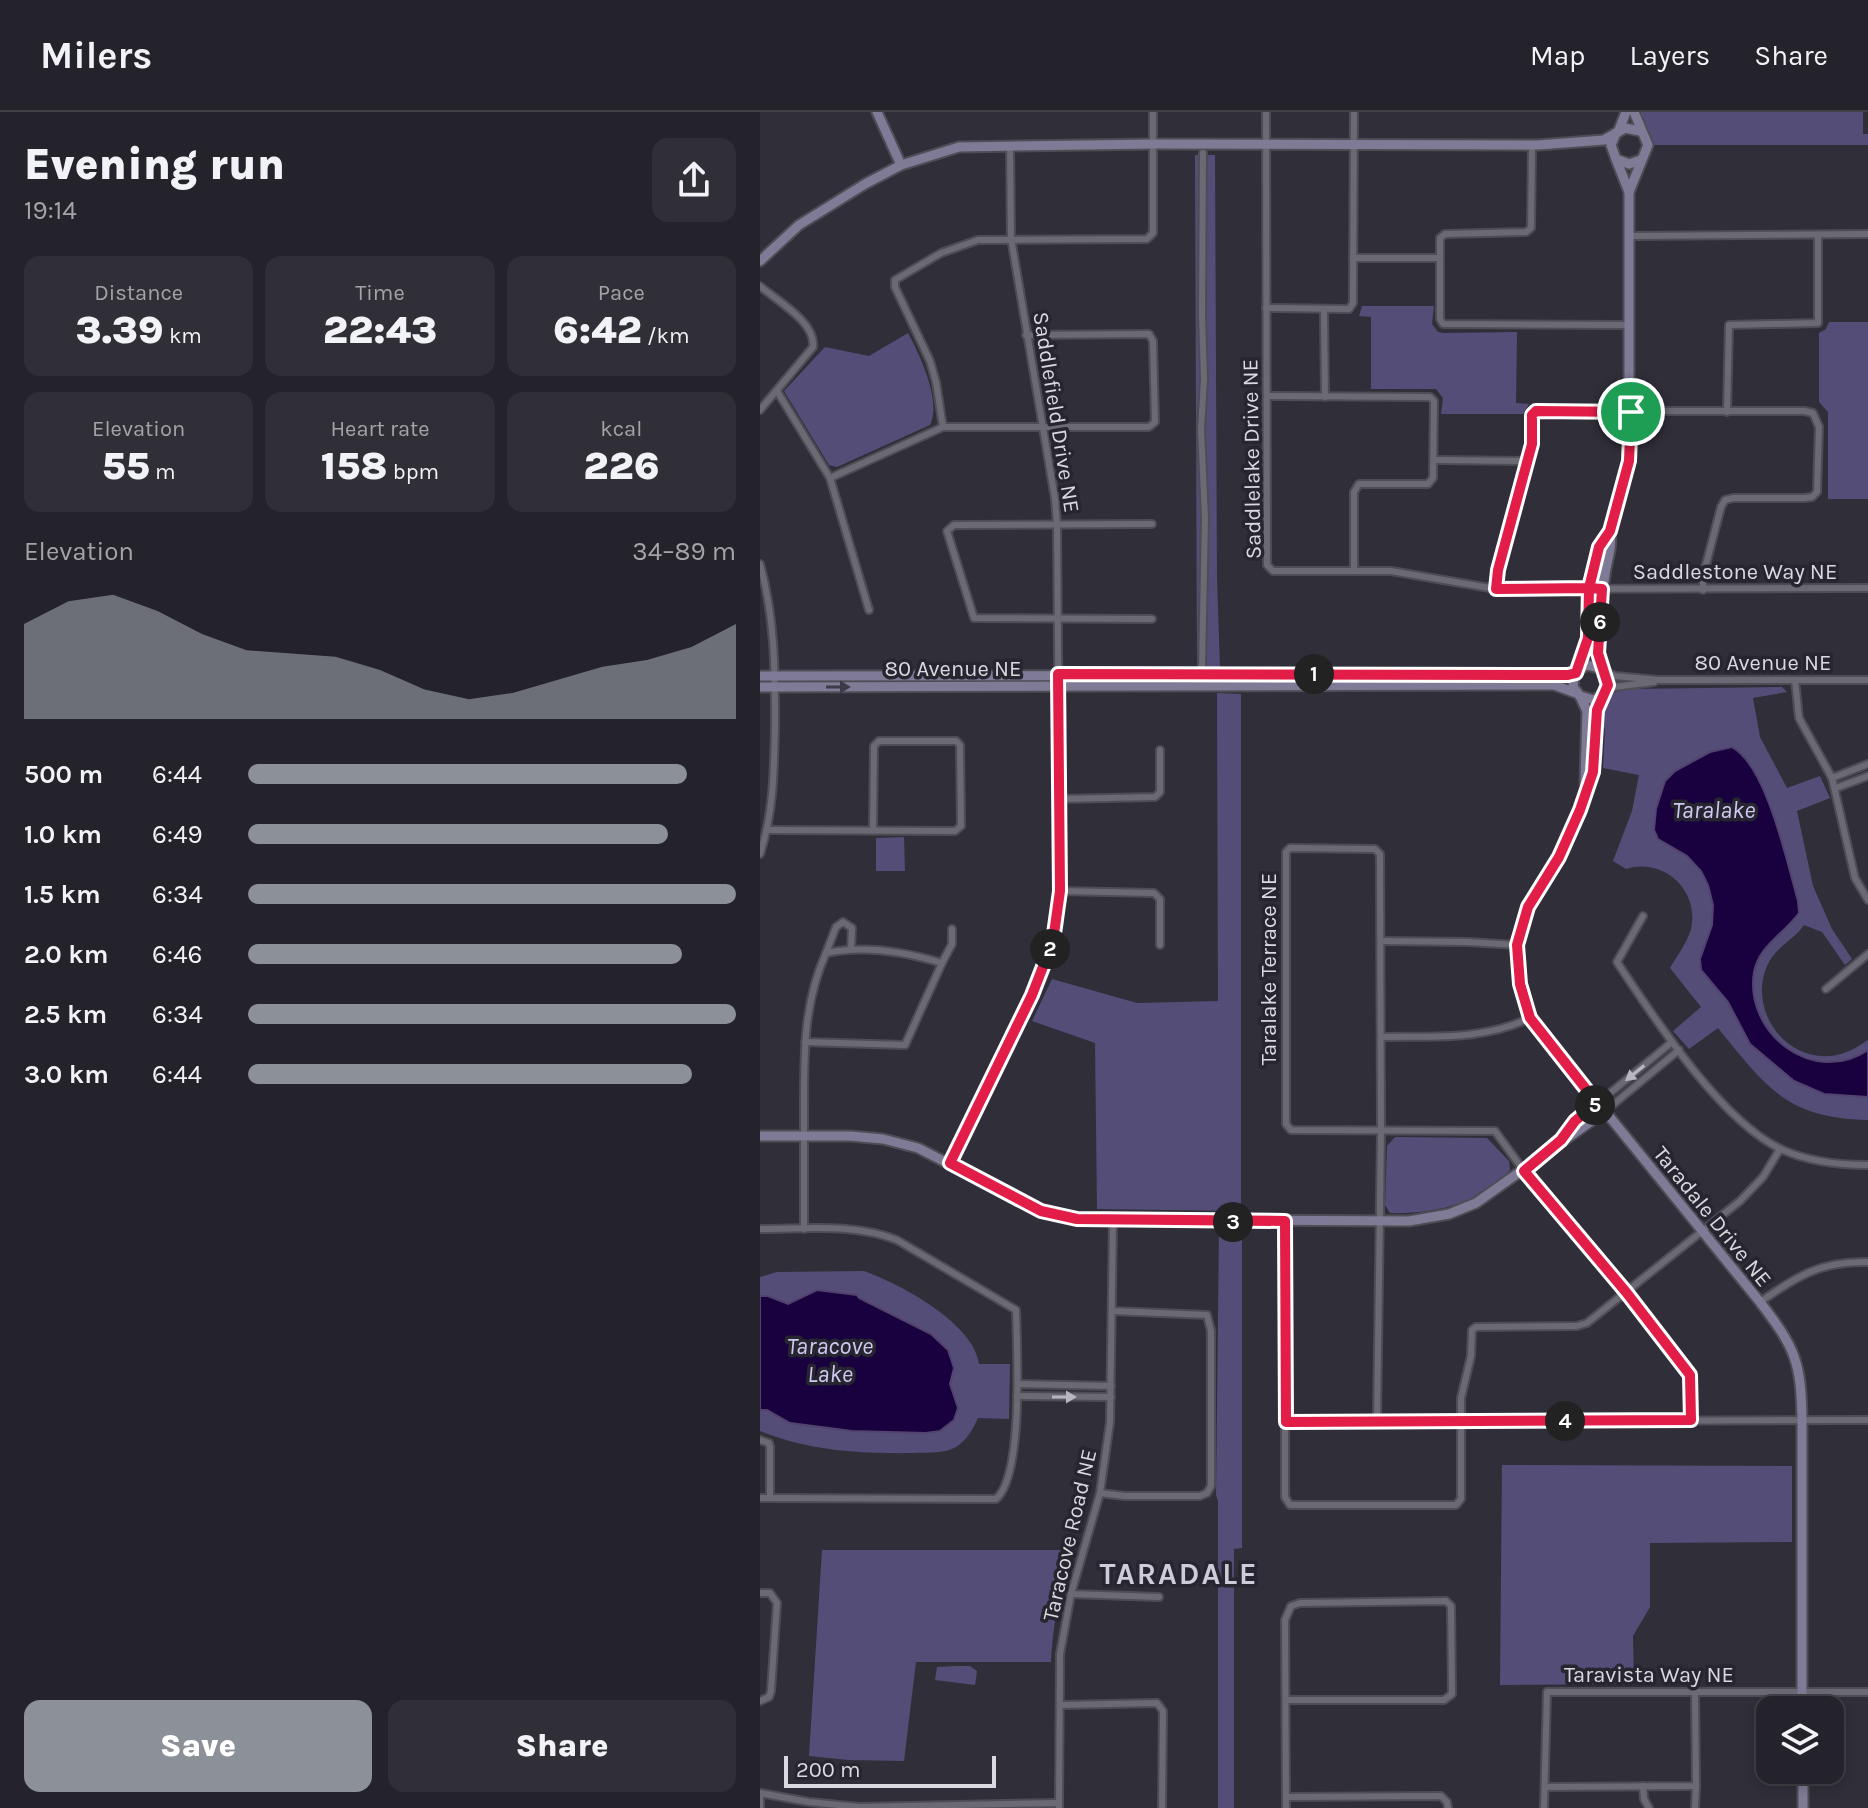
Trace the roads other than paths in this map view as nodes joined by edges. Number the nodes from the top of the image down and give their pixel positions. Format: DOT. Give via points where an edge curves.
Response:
graph roads {
  1 [pos="877,112"];
  2 [pos="1153,112"];
  3 [pos="1266,112"];
  4 [pos="1354,112"];
  5 [pos="1626,112"];
  6 [pos="1634,112"];
  7 [pos="1640,131"];
  8 [pos="1618,132"];
  9 [pos="1580,143"];
  10 [pos="1153,144"];
  11 [pos="1266,144"];
  12 [pos="1010,145"];
  13 [pos="1354,145"];
  14 [pos="1532,145"];
  15 [pos="1203,153"];
  16 [pos="1615,157"];
  17 [pos="1642,160"];
  18 [pos="901,165"];
  19 [pos="1629,192"];
  20 [pos="1868,234"];
  21 [pos="1818,235"];
  22 [pos="1629,236"];
  23 [pos="1011,238"];
  24 [pos="1353,258"];
  25 [pos="1440,258"];
  26 [pos="760,261"];
  27 [pos="760,286"];
  28 [pos="1266,308"];
  29 [pos="1324,309"];
  30 [pos="1629,325"];
  31 [pos="1026,335"];
  32 [pos="777,391"];
  33 [pos="1267,396"];
  34 [pos="1325,397"];
  35 [pos="760,410"];
  36 [pos="1631,412"];
  37 [pos="1727,412"];
  38 [pos="1042,425"];
  39 [pos="943,427"];
  40 [pos="1434,460"];
  41 [pos="1528,461"];
  42 [pos="830,478"];
  43 [pos="1057,524"];
  44 [pos="1152,524"];
  45 [pos="1610,531"];
  46 [pos="760,564"];
  47 [pos="1354,569"];
  48 [pos="1589,588"];
  49 [pos="1868,588"];
  50 [pos="1496,589"];
  51 [pos="1602,589"];
  52 [pos="1703,590"];
  53 [pos="869,610"];
  54 [pos="1057,617"];
  55 [pos="1152,619"];
  56 [pos="1202,667"];
  57 [pos="1604,671"];
  58 [pos="1576,672"];
  59 [pos="760,676"];
  60 [pos="775,676"];
  61 [pos="1058,680"];
  62 [pos="1658,680"];
  63 [pos="1795,680"];
  64 [pos="1868,680"];
  65 [pos="760,687"];
  66 [pos="775,687"];
  67 [pos="1578,695"];
  68 [pos="1603,695"];
  69 [pos="1160,750"];
  70 [pos="1868,764"];
  71 [pos="1868,776"];
  72 [pos="1832,778"];
  73 [pos="1836,788"];
  74 [pos="1585,790"];
  75 [pos="1060,799"];
  76 [pos="768,830"];
  77 [pos="873,831"];
  78 [pos="760,854"];
  79 [pos="1060,891"];
  80 [pos="1868,900"];
  81 [pos="1643,916"];
  82 [pos="952,929"];
  83 [pos="1381,941"];
  84 [pos="1160,945"];
  85 [pos="1517,945"];
  86 [pos="851,949"];
  87 [pos="826,953"];
  88 [pos="1868,954"];
  89 [pos="942,963"];
  90 [pos="1826,989"];
  91 [pos="1530,1018"];
  92 [pos="1381,1037"];
  93 [pos="805,1042"];
  94 [pos="1672,1042"];
  95 [pos="1679,1050"];
  96 [pos="1601,1108"];
  97 [pos="1381,1132"];
  98 [pos="760,1136"];
  99 [pos="804,1136"];
  100 [pos="1780,1149"];
  101 [pos="950,1163"];
  102 [pos="1868,1165"];
  103 [pos="1524,1171"];
  104 [pos="1378,1220"];
  105 [pos="1113,1221"];
  106 [pos="1285,1221"];
  107 [pos="760,1229"];
  108 [pos="804,1229"];
  109 [pos="1702,1232"];
  110 [pos="1868,1262"];
  111 [pos="1626,1292"];
  112 [pos="1760,1302"];
  113 [pos="1113,1311"];
  114 [pos="1018,1384"];
  115 [pos="1111,1386"];
  116 [pos="1017,1396"];
  117 [pos="1111,1397"];
  118 [pos="1691,1420"];
  119 [pos="1802,1420"];
  120 [pos="1868,1420"];
  121 [pos="1377,1421"];
  122 [pos="1462,1421"];
  123 [pos="1286,1422"];
  124 [pos="760,1440"];
  125 [pos="1100,1493"];
  126 [pos="760,1498"];
  127 [pos="770,1498"];
  128 [pos="760,1593"];
  129 [pos="1071,1594"];
  130 [pos="1159,1597"];
  131 [pos="1802,1692"];
  132 [pos="1868,1692"];
  133 [pos="1695,1693"];
  134 [pos="1802,1696"];
  135 [pos="1286,1700"];
  136 [pos="760,1701"];
  137 [pos="1061,1705"];
  138 [pos="1803,1784"];
  139 [pos="1643,1786"];
  140 [pos="1696,1786"];
  141 [pos="1545,1787"];
  142 [pos="760,1793"];
  143 [pos="1286,1797"];
  144 [pos="1059,1805"];
  145 [pos="959,1806"];
  146 [pos="859,1807"];
  147 [pos="760,1808"];
  148 [pos="1162,1808"];
  149 [pos="1286,1808"];
  150 [pos="1448,1808"];
  151 [pos="1544,1808"];
  152 [pos="1649,1808"];
  153 [pos="1695,1808"];
  154 [pos="1803,1808"];
  1 -- 18 [label="street"];
  2 -- 10 [label="street"];
  3 -- 11 [label="street, Saddlelake Drive NE"];
  4 -- 13 [label="street"];
  5 -- 8 [label="street"];
  6 -- 7 [label="street"];
  7 -- 8 [label="street" via="1630,127"];
  7 -- 17 [label="street" via="1648,145"];
  8 -- 9 [label="street"];
  8 -- 16 [label="street" via="1611,145"];
  9 -- 14 [label="street"];
  9 -- 16 [label="street"];
  10 -- 11 [label="street"];
  10 -- 12 [label="street"];
  10 -- 23 [label="street" via="1153,233 1147,239"];
  11 -- 13 [label="street"];
  11 -- 28 [label="street, Saddlelake Drive NE"];
  12 -- 18 [label="street" via="959,147"];
  12 -- 23 [label="street, Saddlefield Drive NE"];
  13 -- 14 [label="street"];
  13 -- 24 [label="street"];
  14 -- 25 [label="street" via="1531,228 1445,234 1440,238"];
  15 -- 56 [label="street"];
  16 -- 17 [label="street" via="1629,164"];
  16 -- 19 [label="street"];
  17 -- 19 [label="street"];
  18 -- 26 [label="street" via="799,225"];
  19 -- 22 [label="street"];
  20 -- 21 [label="street"];
  21 -- 22 [label="street"];
  21 -- 37 [label="street" via="1818,323 1729,325"];
  22 -- 30 [label="street"];
  23 -- 31 [label="street, Saddlefield Drive NE"];
  23 -- 39 [label="street" via="978,240 941,253 895,280 930,361"];
  24 -- 25 [label="street"];
  24 -- 29 [label="street" via="1353,303 1349,309"];
  25 -- 30 [label="street" via="1443,324"];
  27 -- 32 [label="street" via="803,322 814,339"];
  28 -- 29 [label="street"];
  28 -- 33 [label="street, Saddlelake Drive NE"];
  29 -- 34 [label="street"];
  30 -- 36 [label="street"];
  31 -- 38 [label="street, Saddlefield Drive NE"];
  31 -- 38 [label="street" via="1149,334 1153,341 1155,422 1149,427"];
  32 -- 35 [label="street"];
  32 -- 42 [label="street"];
  33 -- 34 [label="street"];
  33 -- 47 [label="street, Saddlelake Drive NE" via="1267,565 1273,571"];
  34 -- 40 [label="street" via="1430,397"];
  36 -- 37 [label="street"];
  36 -- 41 [label="street" via="1536,411"];
  36 -- 45 [label="street" via="1629,461"];
  37 -- 52 [label="street" via="1813,413 1819,423 1818,490 1809,497 1725,500"];
  38 -- 39 [label="street"];
  38 -- 43 [label="street, Saddlefield Drive NE"];
  39 -- 42 [label="street"];
  40 -- 41 [label="street"];
  40 -- 47 [label="street" via="1428,484 1359,484 1354,492"];
  41 -- 50 [label="street"];
  42 -- 53 [label="street"];
  43 -- 44 [label="street"];
  43 -- 54 [label="street, Saddlefield Drive NE"];
  43 -- 54 [label="street" via="954,525 947,531 974,618"];
  45 -- 48 [label="street" via="1599,547"];
  45 -- 51 [label="street"];
  46 -- 60 [label="street" via="771,604"];
  47 -- 50 [label="street, Saddlelake Drive NE"];
  48 -- 50 [label="street, Saddlelake Drive NE"];
  48 -- 51 [label="street, Saddlelake Drive NE"];
  48 -- 58 [label="street" via="1588,638"];
  49 -- 52 [label="street, Saddlestone Way NE"];
  51 -- 52 [label="street, Saddlestone Way NE"];
  51 -- 57 [label="street" via="1598,653"];
  54 -- 55 [label="street"];
  54 -- 61 [label="street, Saddlefield Drive NE"];
  57 -- 58 [label="street" via="1593,665"];
  57 -- 62 [label="street, 80 Avenue NE"];
  57 -- 68 [label="street" via="1608,685"];
  58 -- 61 [label="street, 80 Avenue NE"];
  58 -- 67 [label="street" via="1573,684"];
  59 -- 60 [label="street, 80 Avenue NE"];
  60 -- 61 [label="street, 80 Avenue NE"];
  60 -- 66 [label="street"];
  66 -- 61 [label="street, 80 Avenue NE, one-way"];
  61 -- 67 [label="street, 80 Avenue NE" via="1554,685"];
  61 -- 75 [label="street, Saddlefield Drive NE"];
  62 -- 63 [label="street, 80 Avenue NE"];
  62 -- 68 [label="street, 80 Avenue NE" via="1614,687"];
  63 -- 64 [label="street, 80 Avenue NE"];
  63 -- 72 [label="street" via="1799,718"];
  65 -- 66 [label="street, 80 Avenue NE"];
  66 -- 76 [label="street"];
  67 -- 68 [label="street" via="1594,700"];
  67 -- 74 [label="street, Taradale Drive NE" via="1587,711"];
  68 -- 74 [label="street, Taradale Drive NE" via="1597,710 1593,772"];
  69 -- 75 [label="street" via="1160,792 1155,797"];
  70 -- 72 [label="street"];
  71 -- 73 [label="street"];
  72 -- 73 [label="street"];
  73 -- 80 [label="street" via="1855,878"];
  74 -- 85 [label="street, Taradale Drive NE" via="1559,857 1528,907"];
  75 -- 79 [label="street, Saddlefield Drive NE"];
  76 -- 77 [label="street"];
  76 -- 78 [label="street"];
  77 -- 77 [label="street" via="955,831 961,826 956,741 879,741 874,746"];
  79 -- 84 [label="street" via="1154,893 1160,899"];
  79 -- 101 [label="street, Saddlefield Drive NE" via="1043,968"];
  81 -- 94 [label="street" via="1617,962"];
  82 -- 89 [label="street" via="952,944"];
  83 -- 85 [label="street"];
  83 -- 92 [label="street, Taralake Terrace NE"];
  83 -- 97 [label="street, Taralake Terrace NE" via="1380,854 1375,849 1286,852 1286,1124 1291,1130"];
  85 -- 91 [label="street, Taradale Drive NE"];
  86 -- 87 [label="street"];
  86 -- 87 [label="street" via="852,928 843,922"];
  86 -- 89 [label="street"];
  87 -- 93 [label="street" via="814,983"];
  88 -- 90 [label="street"];
  89 -- 93 [label="street" via="905,1045"];
  91 -- 92 [label="street" via="1472,1036"];
  91 -- 96 [label="street, Taradale Drive NE"];
  92 -- 97 [label="street, Taralake Terrace NE"];
  93 -- 99 [label="street"];
  94 -- 95 [label="street"];
  94 -- 96 [label="street, one-way"];
  95 -- 96 [label="street"];
  95 -- 100 [label="street" via="1732,1113"];
  96 -- 103 [label="street" via="1575,1121"];
  96 -- 109 [label="street, Taradale Drive NE"];
  97 -- 103 [label="street" via="1495,1131"];
  97 -- 104 [label="street, Taralake Terrace NE"];
  98 -- 99 [label="street"];
  99 -- 101 [label="street" via="883,1139"];
  99 -- 108 [label="street"];
  100 -- 102 [label="street" via="1814,1160"];
  100 -- 109 [label="street" via="1752,1189"];
  101 -- 105 [label="street" via="1041,1211"];
  103 -- 104 [label="street" via="1449,1214"];
  103 -- 111 [label="street"];
  104 -- 106 [label="street"];
  104 -- 121 [label="street, Taralake Terrace NE"];
  105 -- 106 [label="street"];
  105 -- 113 [label="street, Taracove Road NE"];
  106 -- 123 [label="street"];
  107 -- 108 [label="street"];
  108 -- 114 [label="street" via="876,1232 897,1240 1016,1310"];
  109 -- 111 [label="street"];
  109 -- 112 [label="street, Taradale Drive NE"];
  110 -- 112 [label="street" via="1815,1268"];
  111 -- 118 [label="street" via="1690,1375"];
  111 -- 122 [label="street" via="1583,1325 1472,1330"];
  112 -- 119 [label="street, Taradale Drive NE" via="1795,1355"];
  113 -- 115 [label="street, Taracove Road NE"];
  113 -- 125 [label="street" via="1201,1313 1209,1318 1211,1486 1200,1496"];
  114 -- 115 [label="street"];
  114 -- 116 [label="street"];
  115 -- 117 [label="street, Taracove Road NE"];
  116 -- 117 [label="street, one-way"];
  116 -- 127 [label="street" via="1007,1481 996,1499"];
  117 -- 125 [label="street, Taracove Road NE"];
  118 -- 119 [label="street"];
  118 -- 122 [label="street"];
  119 -- 120 [label="street"];
  119 -- 131 [label="street, Taradale Drive NE"];
  121 -- 122 [label="street"];
  121 -- 123 [label="street"];
  122 -- 123 [label="street" via="1461,1499 1456,1505 1290,1505 1285,1497"];
  124 -- 127 [label="street" via="770,1447"];
  125 -- 129 [label="street, Taracove Road NE"];
  126 -- 127 [label="street"];
  128 -- 136 [label="street" via="770,1593 777,1603 771,1691"];
  129 -- 130 [label="street"];
  129 -- 137 [label="street, Taracove Road NE" via="1060,1654"];
  131 -- 132 [label="street, Taravista Way NE"];
  131 -- 133 [label="street, Taravista Way NE"];
  131 -- 134 [label="street, Taradale Drive NE"];
  133 -- 140 [label="street"];
  133 -- 141 [label="street, Taravista Way NE" via="1547,1692"];
  135 -- 135 [label="street" via="1444,1700 1452,1694 1451,1606 1446,1601 1291,1606 1285,1620"];
  135 -- 143 [label="street"];
  137 -- 144 [label="street, Taracove Road NE"];
  137 -- 148 [label="street" via="1157,1703 1163,1711"];
  138 -- 154 [label="street"];
  139 -- 140 [label="street"];
  139 -- 141 [label="street"];
  139 -- 152 [label="street"];
  140 -- 153 [label="street"];
  141 -- 151 [label="street, Taravista Way NE"];
  142 -- 146 [label="street"];
  142 -- 147 [label="street"];
  143 -- 149 [label="street"];
  143 -- 150 [label="street" via="1441,1796"];
  144 -- 145 [label="street"];
  145 -- 146 [label="street"];
}
